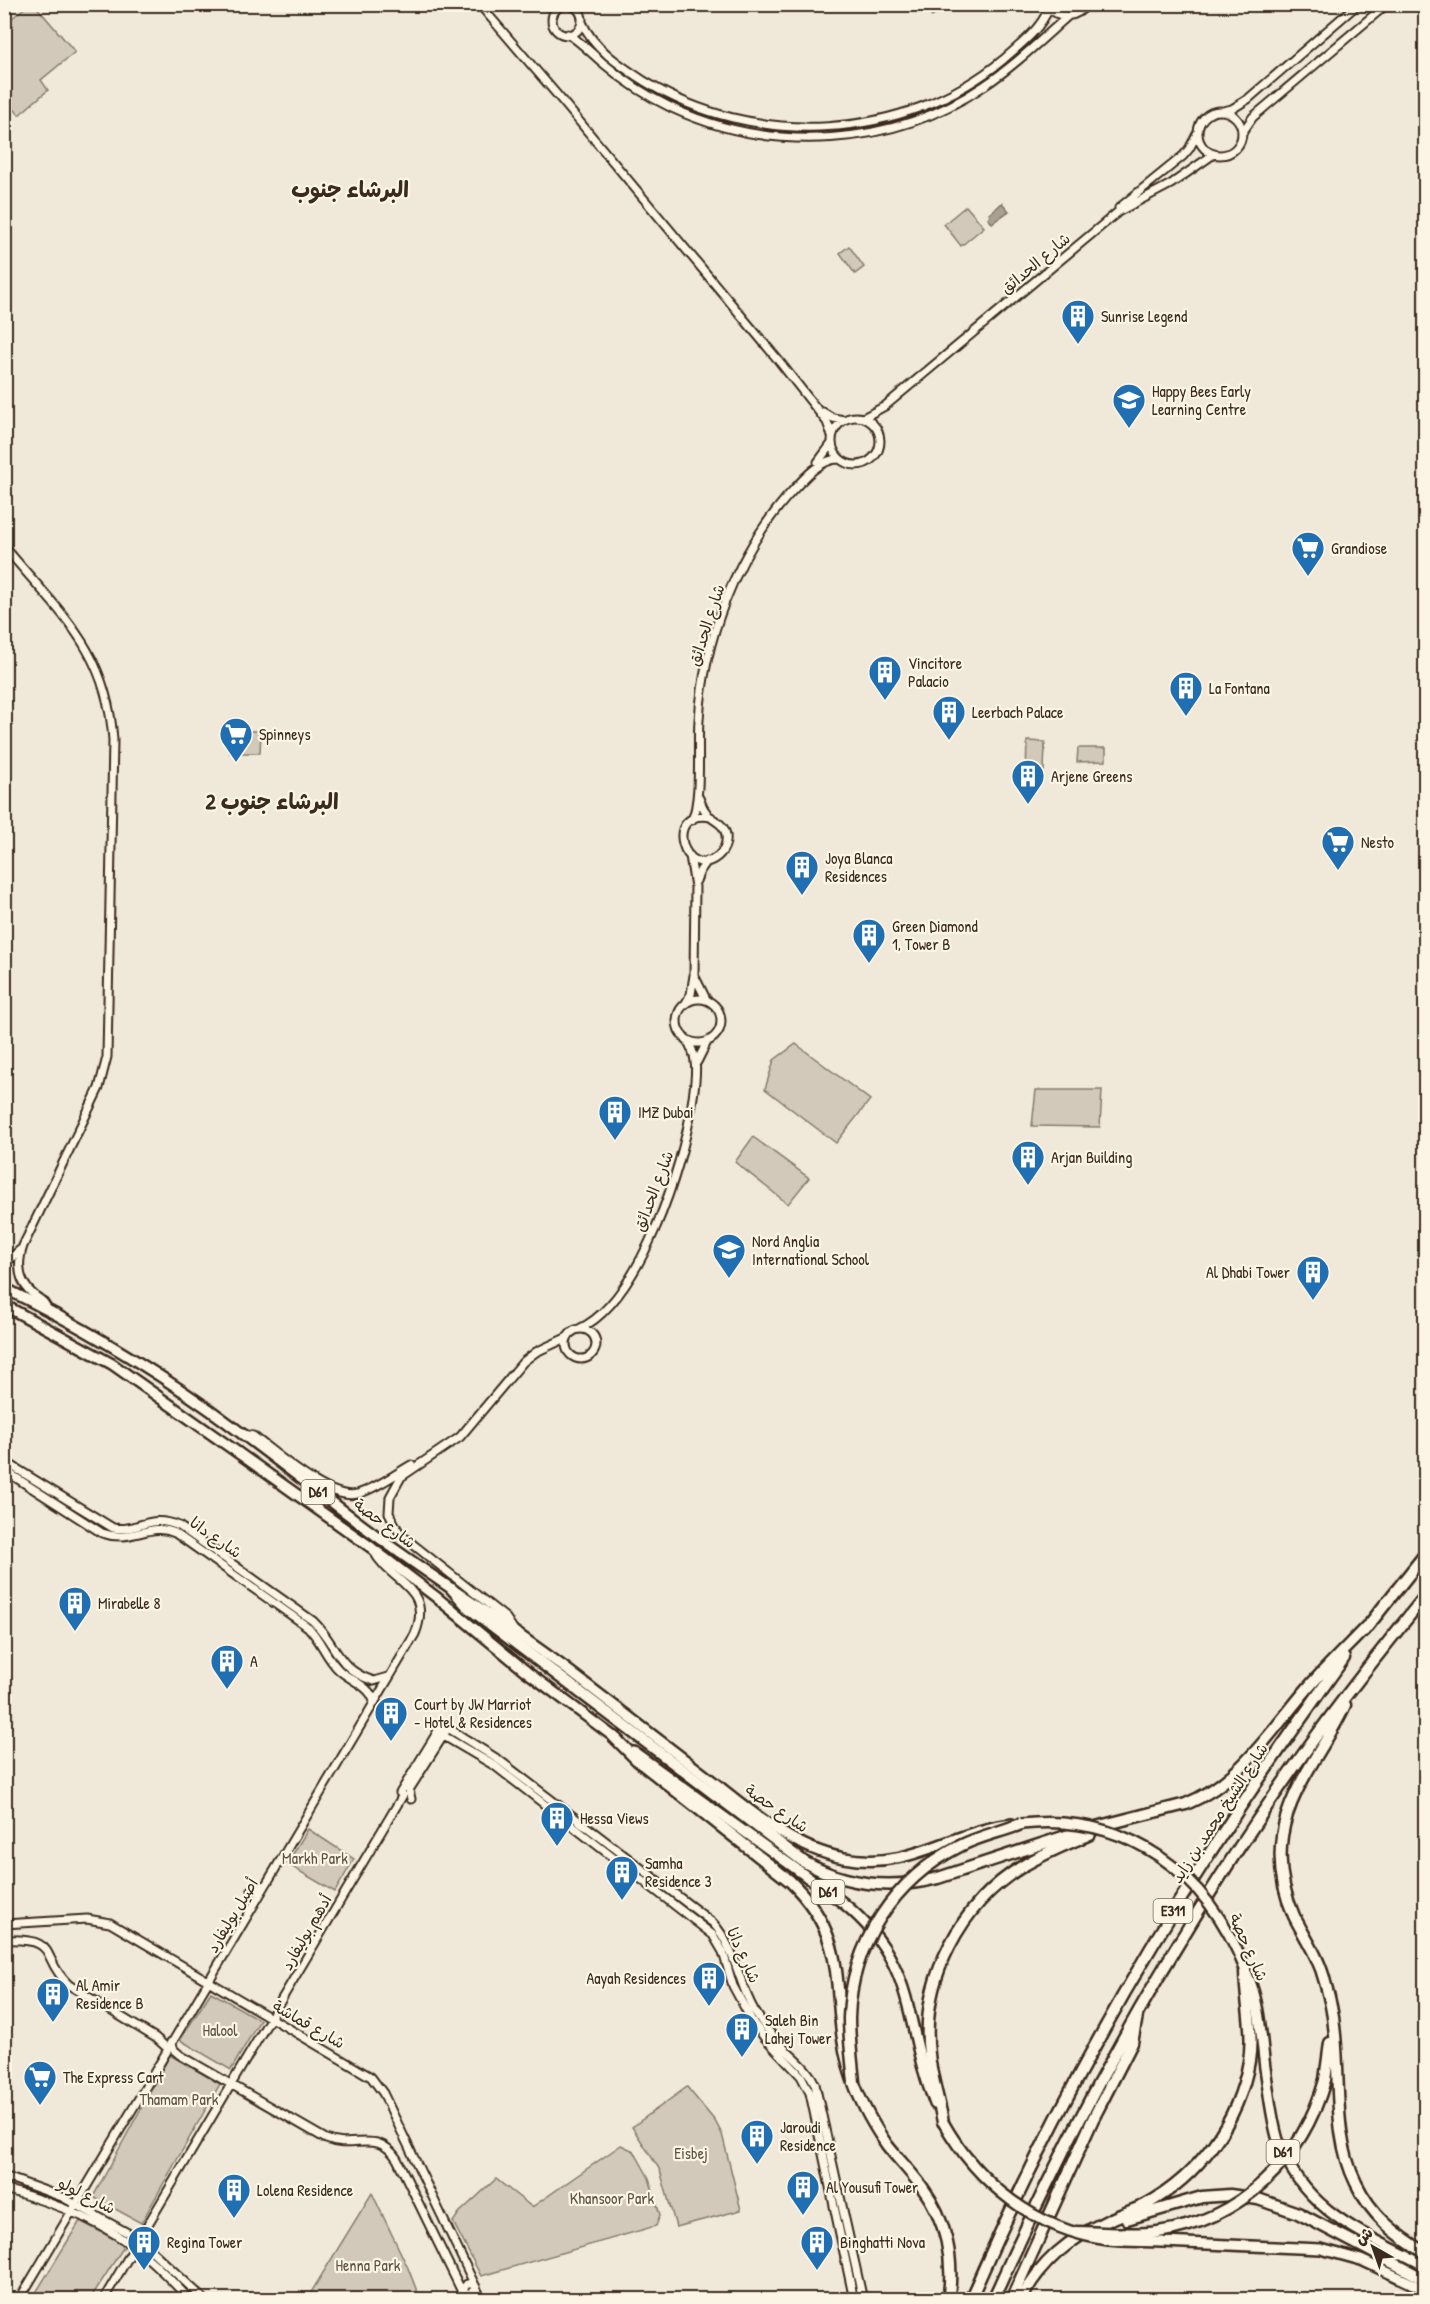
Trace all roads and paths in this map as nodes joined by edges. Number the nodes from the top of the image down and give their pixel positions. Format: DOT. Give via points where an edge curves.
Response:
graph roads {
  1 [pos="479,4"];
  2 [pos="1087,4"];
  3 [pos="1358,4"];
  4 [pos="1388,4"];
  5 [pos="564,5"];
  6 [pos="1048,6"];
  7 [pos="1068,16"];
  8 [pos="582,22"];
  9 [pos="568,34"];
  10 [pos="1223,111"];
  11 [pos="1198,132"];
  12 [pos="1242,133"];
  13 [pos="1214,154"];
  14 [pos="1092,233"];
  15 [pos="809,398"];
  16 [pos="885,406"];
  17 [pos="863,418"];
  18 [pos="844,420"];
  19 [pos="877,430"];
  20 [pos="832,440"];
  21 [pos="839,459"];
  22 [pos="799,484"];
  23 [pos="4,546"];
  24 [pos="698,793"];
  25 [pos="711,817"];
  26 [pos="692,819"];
  27 [pos="690,856"];
  28 [pos="707,861"];
  29 [pos="695,887"];
  30 [pos="694,975"];
  31 [pos="707,1000"];
  32 [pos="686,1003"];
  33 [pos="685,1038"];
  34 [pos="707,1042"];
  35 [pos="696,1064"];
  36 [pos="23,1246"];
  37 [pos="4,1264"];
  38 [pos="4,1288"];
  39 [pos="4,1305"];
  40 [pos="47,1309"];
  41 [pos="601,1314"];
  42 [pos="579,1329"];
  43 [pos="568,1337"];
  44 [pos="596,1339"];
  45 [pos="543,1349"];
  46 [pos="569,1352"];
  47 [pos="242,1434"];
  48 [pos="433,1456"];
  49 [pos="4,1461"];
  50 [pos="4,1470"];
  51 [pos="372,1548"];
  52 [pos="1425,1553"];
  53 [pos="452,1589"];
  54 [pos="1425,1595"];
  55 [pos="1367,1626"];
  56 [pos="515,1632"];
  57 [pos="390,1675"];
  58 [pos="1354,1686"];
  59 [pos="374,1702"];
  60 [pos="440,1734"];
  61 [pos="614,1737"];
  62 [pos="411,1799"];
  63 [pos="1114,1823"];
  64 [pos="1021,1824"];
  65 [pos="356,1874"];
  66 [pos="265,1885"];
  67 [pos="354,1887"];
  68 [pos="252,1890"];
  69 [pos="4,1924"];
  70 [pos="331,1927"];
  71 [pos="322,1932"];
  72 [pos="4,1940"];
  73 [pos="1245,1969"];
  74 [pos="208,1981"];
  75 [pos="1330,2007"];
  76 [pos="1137,2011"];
  77 [pos="271,2017"];
  78 [pos="169,2045"];
  79 [pos="854,2082"];
  80 [pos="231,2084"];
  81 [pos="943,2122"];
  82 [pos="112,2130"];
  83 [pos="115,2140"];
  84 [pos="4,2176"];
  85 [pos="4,2189"];
  86 [pos="76,2204"];
  87 [pos="72,2212"];
  88 [pos="1090,2230"];
  89 [pos="1075,2232"];
  90 [pos="424,2234"];
  91 [pos="435,2235"];
  92 [pos="139,2239"];
  93 [pos="134,2247"];
  94 [pos="1425,2253"];
  95 [pos="1425,2266"];
  96 [pos="1425,2280"];
  97 [pos="476,2287"];
  98 [pos="462,2290"];
  99 [pos="1425,2290"];
  100 [pos="19,2300"];
  101 [pos="103,2300"];
  102 [pos="190,2300"];
  103 [pos="205,2300"];
  104 [pos="466,2300"];
  105 [pos="482,2300"];
  106 [pos="854,2300"];
  107 [pos="863,2300"];
  108 [pos="948,2300"];
  109 [pos="970,2300"];
  110 [pos="993,2300"];
  111 [pos="1011,2300"];
  112 [pos="1021,2300"];
  1 -- 15 [label="street"];
  2 -- 7 [label="street"];
  3 -- 10 [label="street" via="1248,99"];
  4 -- 12 [label="street" via="1253,117"];
  5 -- 8 [label="street" via="577,9"];
  5 -- 9 [label="street" via="552,10 553,24"];
  6 -- 7 [label="street"];
  6 -- 8 [label="street" via="1041,23 1015,50 955,91 925,106 882,119 825,127 758,124 687,103 621,65 589,35"];
  7 -- 9 [label="street" via="1003,73 966,98 909,123 834,138 762,135 694,117 633,86"];
  8 -- 9 [label="street"];
  10 -- 11 [label="street" via="1207,116"];
  10 -- 12 [label="street" via="1236,118"];
  11 -- 13 [label="street" via="1202,145"];
  11 -- 14 [label="street, شارع الحدائق" via="1183,156"];
  12 -- 13 [label="street" via="1234,149"];
  13 -- 14 [label="street, شارع الحدائق" via="1171,184 1118,212"];
  14 -- 16 [label="street, شارع الحدائق"];
  15 -- 18 [label="street" via="828,416"];
  15 -- 20 [label="street" via="829,424"];
  16 -- 17 [label="street, شارع الحدائق"];
  16 -- 19 [label="street"];
  17 -- 18 [label="street"];
  17 -- 19 [label="street"];
  18 -- 20 [label="street"];
  19 -- 21 [label="street" via="879,446 870,460 852,465"];
  20 -- 21 [label="street"];
  20 -- 22 [label="street"];
  21 -- 22 [label="street" via="823,462"];
  22 -- 24 [label="street, شارع الحدائق" via="769,520 747,556 714,634 701,695"];
  23 -- 36 [label="street" via="73,626 91,655 107,699 113,750 107,1057 95,1096"];
  24 -- 25 [label="street"];
  24 -- 26 [label="street, شارع الحدائق"];
  25 -- 26 [label="street"];
  25 -- 28 [label="street" via="724,828 726,841 720,854"];
  26 -- 27 [label="street" via="681,836 683,848"];
  27 -- 28 [label="street"];
  27 -- 29 [label="street"];
  28 -- 29 [label="street"];
  29 -- 30 [label="street"];
  30 -- 31 [label="street"];
  30 -- 32 [label="street" via="692,994"];
  31 -- 32 [label="street"];
  31 -- 34 [label="street" via="718,1009 722,1021 719,1032"];
  32 -- 33 [label="street" via="677,1022"];
  33 -- 34 [label="street"];
  33 -- 35 [label="street"];
  34 -- 35 [label="street"];
  35 -- 41 [label="street, شارع الحدائق" via="688,1130 660,1220 636,1266"];
  36 -- 37 [label="street"];
  36 -- 40 [label="street" via="19,1259 22,1280"];
  38 -- 40 [label="main road, شارع حصة / D61"];
  39 -- 51 [label="main road, شارع حصة / D61" via="112,1364"];
  40 -- 47 [label="main road, شارع حصة / D61" via="139,1363"];
  41 -- 42 [label="street"];
  41 -- 44 [label="street"];
  42 -- 43 [label="street"];
  42 -- 44 [label="street" via="588,1330"];
  43 -- 45 [label="street"];
  43 -- 46 [label="street"];
  44 -- 46 [label="street" via="595,1351 586,1358 577,1359"];
  45 -- 46 [label="street"];
  45 -- 48 [label="street" via="524,1362 460,1437"];
  47 -- 48 [label="street" via="253,1436 326,1489 341,1495 359,1493"];
  47 -- 53 [label="main road, شارع حصة / D61"];
  48 -- 56 [label="street" via="396,1483 390,1497 392,1521 406,1539 506,1618"];
  49 -- 57 [label="street, شارع دانا" via="113,1528 128,1529 158,1520 179,1526 313,1621 348,1666 374,1681"];
  50 -- 59 [label="street, شارع دانا" via="111,1536 129,1537 158,1528 175,1533 308,1627 337,1669 368,1690"];
  51 -- 57 [label="street, أصيل بوليفارد" via="381,1562 410,1587 420,1615 415,1634"];
  51 -- 61 [label="main road, شارع حصة / D61"];
  52 -- 55 [label="highway, شارع الشيخ محمد بن زايد / E311"];
  53 -- 56 [label="main road, شارع حصة / D61"];
  53 -- 63 [label="highway" via="469,1608 782,1846 833,1876 873,1885 920,1883"];
  54 -- 58 [label="highway, E311"];
  55 -- 63 [label="highway" via="1231,1778 1186,1804"];
  55 -- 109 [label="highway, شارع الشيخ محمد بن زايد / E311" via="1246,1797 1177,1904 1048,2134"];
  56 -- 64 [label="main road, شارع حصة / D61, bridge" via="752,1811 788,1836 829,1855 889,1860 979,1831"];
  57 -- 59 [label="street, أصيل بوليفارد"];
  58 -- 75 [label="highway" via="1332,1733 1293,1797 1284,1822 1281,1850 1287,1897 1317,1958"];
  58 -- 76 [label="highway, E311" via="1265,1809"];
  59 -- 66 [label="street, أصيل بوليفارد"];
  60 -- 62 [label="street" via="410,1788"];
  60 -- 65 [label="street, أدهم بوليفارد"];
  60 -- 106 [label="street, شارع دانا" via="514,1780 718,1941 733,1986 752,2021 801,2076 810,2093"];
  60 -- 107 [label="street, شارع دانا" via="442,1728 448,1728 482,1748 713,1923 724,1937 758,2015 815,2084"];
  61 -- 79 [label="highway, bridge" via="637,1760 790,1881 814,1909 831,1942 845,2047"];
  61 -- 81 [label="main road, شارع حصة / D61" via="842,1902 867,1926 888,1953 903,1985 925,2077"];
  63 -- 81 [label="highway" via="1034,1860 1005,1878 979,1903 952,1941 937,1979 928,2030"];
  64 -- 73 [label="main road, شارع حصة / D61, bridge" via="1080,1824 1117,1834 1151,1850 1182,1873 1209,1901 1230,1934"];
  64 -- 79 [label="highway, bridge" via="963,1845 933,1861 908,1882 877,1922 862,1952 851,2000"];
  65 -- 67 [label="street"];
  65 -- 71 [label="street, أدهم بوليفارد"];
  66 -- 68 [label="street"];
  66 -- 74 [label="street, أصيل بوليفارد"];
  69 -- 74 [label="street, شارع قماشة" via="102,1920"];
  70 -- 71 [label="street"];
  71 -- 77 [label="street, أدهم بوليفارد"];
  72 -- 78 [label="street" via="27,1939 41,1944 69,1985"];
  73 -- 88 [label="highway" via="1251,2026 1249,2063 1223,2130 1202,2159 1176,2184 1145,2204"];
  73 -- 95 [label="main road, شارع حصة / D61" via="1255,2000 1274,2126 1291,2168 1331,2214"];
  74 -- 77 [label="street, شارع قماشة"];
  74 -- 78 [label="street, أصيل بوليفارد"];
  75 -- 89 [label="highway, bridge" via="1330,2051 1316,2108 1294,2148 1265,2182 1230,2207 1195,2223 1132,2234"];
  75 -- 94 [label="highway" via="1341,2131 1350,2170 1377,2216"];
  76 -- 110 [label="highway, E311" via="1065,2147"];
  76 -- 111 [label="highway" via="1132,2043"];
  77 -- 80 [label="street, أدهم بوليفارد"];
  77 -- 97 [label="street, شارع قماشة" via="376,2082"];
  78 -- 80 [label="street"];
  78 -- 83 [label="street, أصيل بوليفارد"];
  79 -- 108 [label="highway" via="881,2135 924,2188 937,2212 949,2252"];
  80 -- 91 [label="street" via="333,2142 384,2144 397,2159"];
  80 -- 92 [label="street, أدهم بوليفارد"];
  81 -- 89 [label="main road, شارع حصة / D61, bridge" via="967,2159 997,2191 1034,2215"];
  82 -- 83 [label="street"];
  83 -- 86 [label="street, أصيل بوليفارد"];
  84 -- 86 [label="street, شارع لولو"];
  85 -- 87 [label="street, شارع لولو"];
  86 -- 87 [label="street, أصيل بوليفارد"];
  86 -- 92 [label="street, شارع لولو"];
  87 -- 93 [label="street, شارع لولو"];
  87 -- 100 [label="street, أصيل بوليفارد"];
  88 -- 96 [label="highway" via="1188,2200 1244,2196 1285,2207"];
  88 -- 112 [label="highway" via="1052,2256 1036,2273"];
  89 -- 99 [label="main road, شارع حصة / D61, bridge" via="1108,2240 1321,2249 1361,2260"];
  90 -- 91 [label="street"];
  91 -- 98 [label="street"];
  92 -- 93 [label="street, أدهم بوليفارد"];
  92 -- 103 [label="street, شارع لولو"];
  93 -- 101 [label="street, أدهم بوليفارد"];
  93 -- 102 [label="street, شارع لولو"];
  97 -- 98 [label="street" via="467,2284"];
  97 -- 105 [label="street, شارع قماشة"];
  98 -- 104 [label="street"];
}
